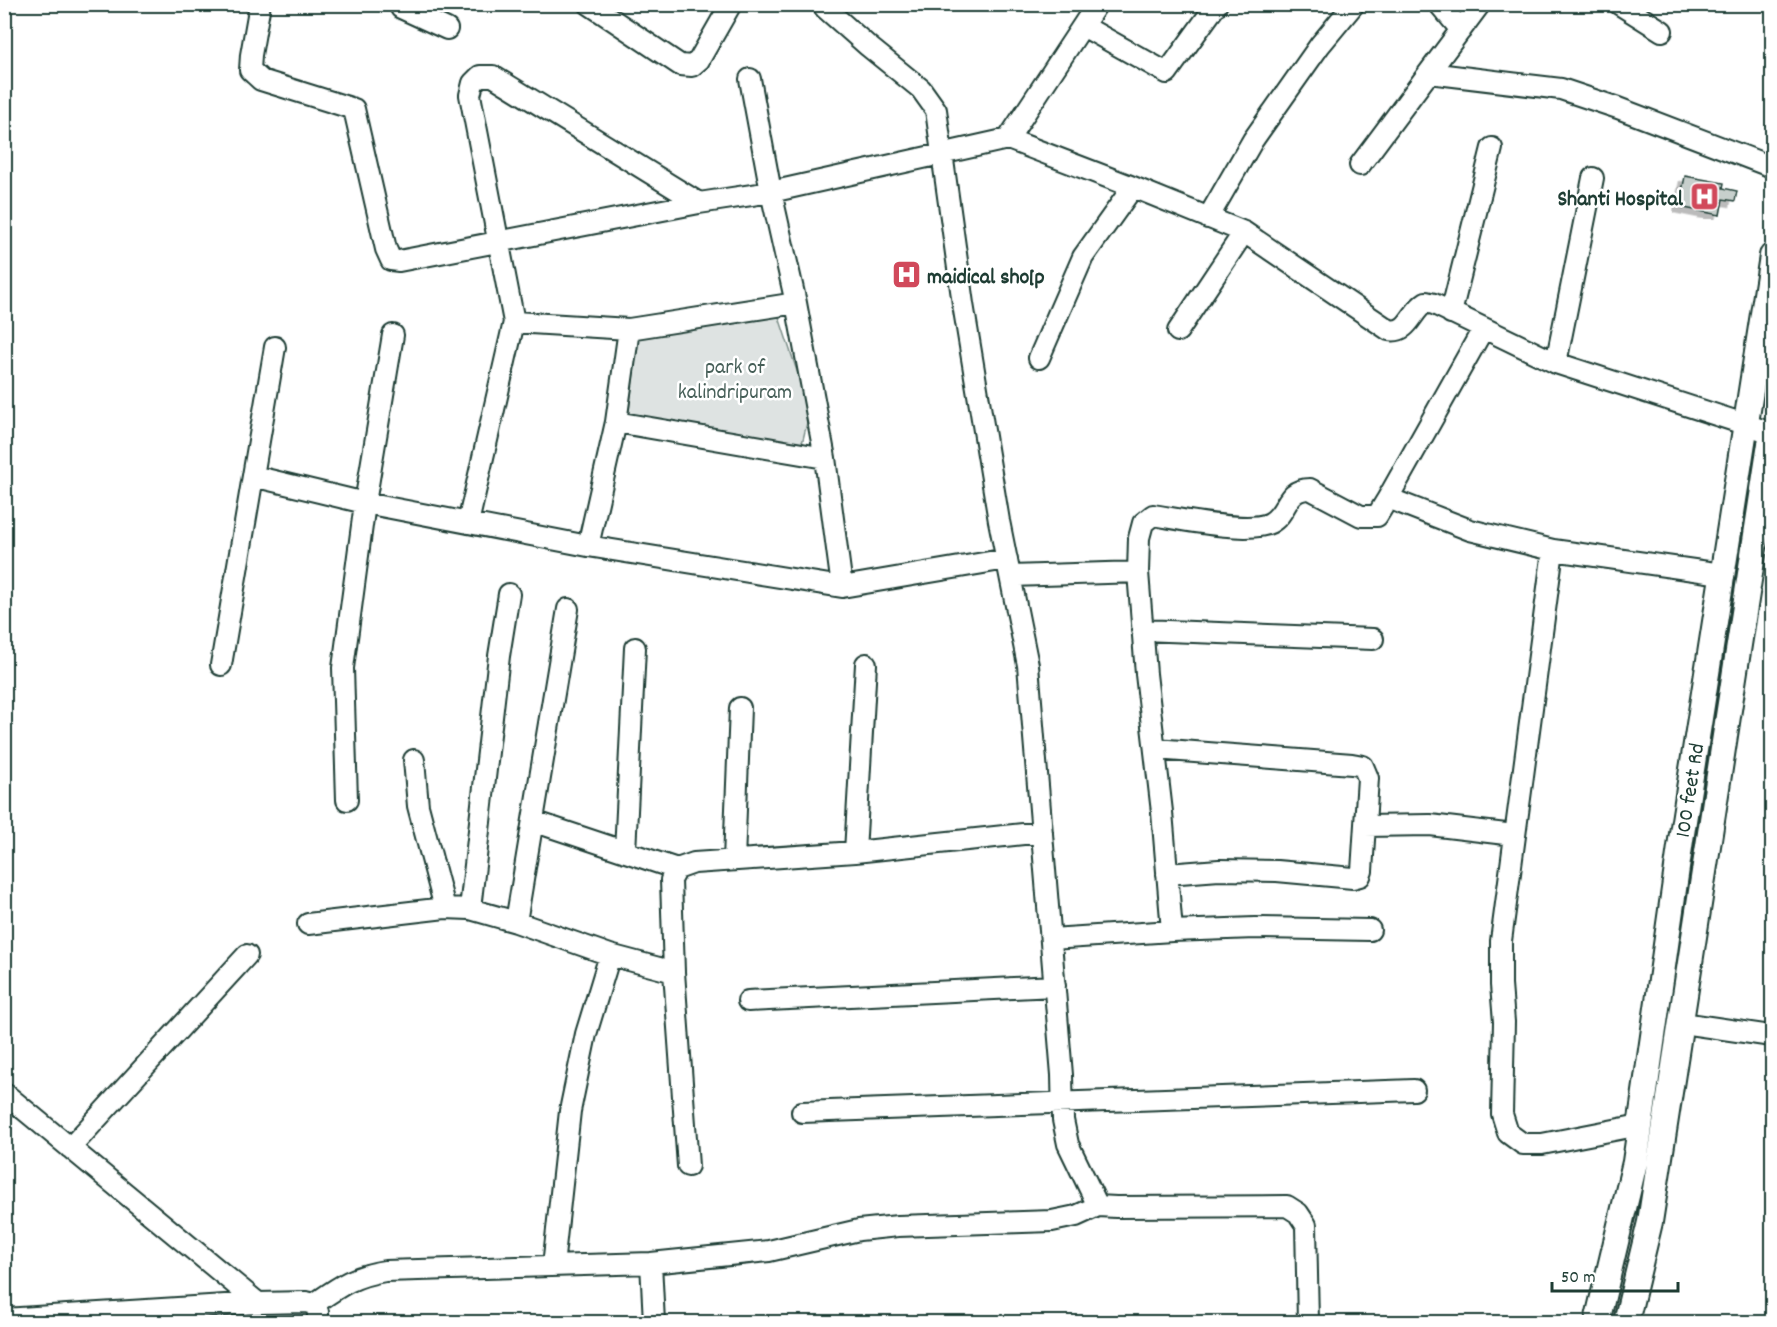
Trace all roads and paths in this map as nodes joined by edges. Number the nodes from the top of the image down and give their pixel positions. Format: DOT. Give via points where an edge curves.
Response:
graph roads {
  1 [pos="260,4"];
  2 [pos="589,4"];
  3 [pos="731,4"];
  4 [pos="824,4"];
  5 [pos="1097,4"];
  6 [pos="1217,4"];
  7 [pos="1354,4"];
  8 [pos="1439,4"];
  9 [pos="1480,4"];
  10 [pos="1619,4"];
  11 [pos="399,6"];
  12 [pos="1083,26"];
  13 [pos="447,29"];
  14 [pos="1461,30"];
  15 [pos="1662,31"];
  16 [pos="1429,73"];
  17 [pos="750,79"];
  18 [pos="1008,139"];
  19 [pos="1492,148"];
  20 [pos="942,154"];
  21 [pos="1360,165"];
  22 [pos="1773,167"];
  23 [pos="1593,178"];
  24 [pos="1133,187"];
  25 [pos="771,192"];
  26 [pos="699,203"];
  27 [pos="1208,218"];
  28 [pos="1244,232"];
  29 [pos="498,242"];
  30 [pos="1773,256"];
  31 [pos="796,303"];
  32 [pos="1451,313"];
  33 [pos="514,322"];
  34 [pos="629,329"];
  35 [pos="1483,329"];
  36 [pos="1178,331"];
  37 [pos="393,335"];
  38 [pos="275,347"];
  39 [pos="1039,358"];
  40 [pos="1556,363"];
  41 [pos="616,422"];
  42 [pos="1746,424"];
  43 [pos="1772,432"];
  44 [pos="825,458"];
  45 [pos="253,476"];
  46 [pos="1388,498"];
  47 [pos="365,503"];
  48 [pos="468,523"];
  49 [pos="588,546"];
  50 [pos="1553,550"];
  51 [pos="1009,568"];
  52 [pos="1138,572"];
  53 [pos="1722,574"];
  54 [pos="842,587"];
  55 [pos="509,594"];
  56 [pos="568,609"];
  57 [pos="1142,630"];
  58 [pos="1372,639"];
  59 [pos="635,648"];
  60 [pos="866,664"];
  61 [pos="221,665"];
  62 [pos="740,708"];
  63 [pos="1155,749"];
  64 [pos="414,760"];
  65 [pos="347,801"];
  66 [pos="533,821"];
  67 [pos="1365,826"];
  68 [pos="1042,832"];
  69 [pos="1514,835"];
  70 [pos="625,852"];
  71 [pos="855,852"];
  72 [pos="734,860"];
  73 [pos="677,869"];
  74 [pos="1167,874"];
  75 [pos="445,908"];
  76 [pos="470,909"];
  77 [pos="516,922"];
  78 [pos="308,924"];
  79 [pos="1370,930"];
  80 [pos="1172,931"];
  81 [pos="1051,939"];
  82 [pos="247,955"];
  83 [pos="610,955"];
  84 [pos="674,972"];
  85 [pos="1055,986"];
  86 [pos="748,1001"];
  87 [pos="1682,1023"];
  88 [pos="1773,1036"];
  89 [pos="1414,1090"];
  90 [pos="4,1093"];
  91 [pos="1063,1102"];
  92 [pos="802,1112"];
  93 [pos="1640,1125"];
  94 [pos="70,1148"];
  95 [pos="688,1166"];
  96 [pos="1098,1206"];
  97 [pos="651,1263"];
  98 [pos="553,1266"];
  99 [pos="258,1303"];
  100 [pos="316,1313"];
  101 [pos="145,1317"];
  102 [pos="4,1319"];
  103 [pos="654,1323"];
  104 [pos="1308,1323"];
  105 [pos="1597,1323"];
  106 [pos="1626,1323"];
  1 -- 29 [label="street" via="250,70 261,80 354,109 391,260"];
  2 -- 3 [label="street" via="680,65 692,66"];
  4 -- 20 [label="street" via="921,89 936,110"];
  5 -- 12 [label="street"];
  6 -- 12 [label="street" via="1167,73"];
  7 -- 27 [label="street" via="1253,140"];
  8 -- 14 [label="street"];
  9 -- 14 [label="street"];
  10 -- 15 [label="street"];
  11 -- 13 [label="street"];
  12 -- 18 [label="street"];
  14 -- 16 [label="street"];
  16 -- 21 [label="street"];
  16 -- 22 [label="street" via="1561,90"];
  17 -- 25 [label="street"];
  18 -- 20 [label="street"];
  18 -- 24 [label="street"];
  19 -- 32 [label="street"];
  20 -- 25 [label="street"];
  20 -- 51 [label="street" via="963,303"];
  23 -- 40 [label="street"];
  24 -- 27 [label="street"];
  24 -- 39 [label="street" via="1083,257"];
  25 -- 26 [label="street"];
  25 -- 31 [label="street"];
  26 -- 29 [label="street"];
  26 -- 29 [label="street" via="493,76 480,76 470,95"];
  27 -- 28 [label="street"];
  28 -- 32 [label="street" via="1389,330 1404,327 1426,302"];
  28 -- 36 [label="street"];
  29 -- 33 [label="street"];
  30 -- 42 [label="main road, 100 feet Rd"];
  31 -- 34 [label="street"];
  31 -- 44 [label="street"];
  32 -- 35 [label="street"];
  33 -- 34 [label="street"];
  33 -- 48 [label="street"];
  34 -- 41 [label="street"];
  35 -- 40 [label="street"];
  35 -- 46 [label="street"];
  37 -- 47 [label="street"];
  38 -- 45 [label="street"];
  40 -- 42 [label="street"];
  41 -- 44 [label="street"];
  41 -- 49 [label="street"];
  42 -- 43 [label="street"];
  42 -- 53 [label="main road, 100 feet Rd"];
  43 -- 87 [label="main road"];
  44 -- 54 [label="street"];
  45 -- 47 [label="street"];
  45 -- 61 [label="street"];
  46 -- 50 [label="street" via="1470,530"];
  46 -- 52 [label="street" via="1377,516 1368,518 1310,489 1293,493 1280,516 1257,526 1154,515 1143,523"];
  47 -- 48 [label="street"];
  47 -- 65 [label="street" via="343,668"];
  48 -- 49 [label="street"];
  49 -- 54 [label="street"];
  50 -- 53 [label="street"];
  50 -- 69 [label="street"];
  51 -- 52 [label="street"];
  51 -- 54 [label="street"];
  51 -- 68 [label="street" via="1028,665"];
  52 -- 57 [label="street"];
  53 -- 93 [label="main road, 100 feet Rd"];
  55 -- 76 [label="street"];
  56 -- 66 [label="street"];
  57 -- 58 [label="street"];
  57 -- 63 [label="street"];
  59 -- 70 [label="street"];
  60 -- 71 [label="street"];
  62 -- 72 [label="street"];
  63 -- 67 [label="street" via="1363,766 1368,778"];
  63 -- 74 [label="street"];
  64 -- 75 [label="street" via="418,806"];
  66 -- 70 [label="street"];
  66 -- 77 [label="street"];
  67 -- 69 [label="street" via="1430,825"];
  67 -- 74 [label="street" via="1362,871 1353,878 1277,871"];
  68 -- 71 [label="street"];
  68 -- 81 [label="street"];
  69 -- 93 [label="street" via="1501,941 1502,1114 1508,1133 1522,1143 1542,1144"];
  70 -- 73 [label="street"];
  71 -- 72 [label="street"];
  72 -- 73 [label="street" via="694,863"];
  73 -- 84 [label="street" via="671,880"];
  74 -- 80 [label="street"];
  75 -- 76 [label="street"];
  75 -- 78 [label="street"];
  76 -- 77 [label="street"];
  77 -- 83 [label="street"];
  79 -- 80 [label="street"];
  80 -- 81 [label="street"];
  81 -- 85 [label="street"];
  82 -- 94 [label="street"];
  83 -- 84 [label="street"];
  83 -- 98 [label="street" via="586,1034 570,1111"];
  84 -- 95 [label="street"];
  85 -- 86 [label="street"];
  85 -- 91 [label="street"];
  87 -- 88 [label="street"];
  87 -- 106 [label="main road" via="1650,1222"];
  89 -- 91 [label="street"];
  90 -- 94 [label="street"];
  91 -- 92 [label="street"];
  91 -- 96 [label="street" via="1068,1144"];
  93 -- 105 [label="main road, 100 feet Rd"];
  94 -- 99 [label="street"];
  96 -- 97 [label="street" via="1052,1221 859,1230 769,1251"];
  96 -- 104 [label="street" via="1287,1206 1306,1225"];
  97 -- 98 [label="street"];
  97 -- 103 [label="street"];
  98 -- 100 [label="street" via="362,1275 341,1285"];
  99 -- 100 [label="street" via="306,1302"];
  99 -- 101 [label="street"];
  101 -- 102 [label="street"];
}
